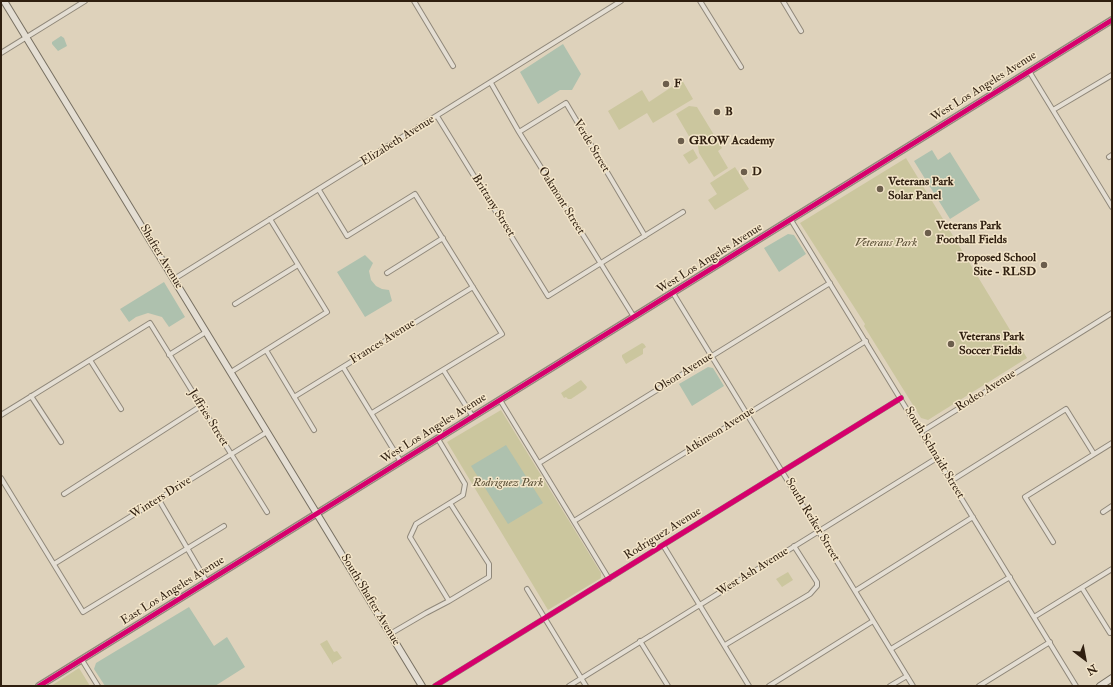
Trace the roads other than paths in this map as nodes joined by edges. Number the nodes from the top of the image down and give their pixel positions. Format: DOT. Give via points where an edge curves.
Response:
graph roads {
  1 [pos="4,1"];
  2 [pos="85,1"];
  3 [pos="414,1"];
  4 [pos="621,1"];
  5 [pos="700,1"];
  6 [pos="783,1"];
  7 [pos="1112,20"];
  8 [pos="801,31"];
  9 [pos="26,37"];
  10 [pos="1,53"];
  11 [pos="453,66"];
  12 [pos="741,67"];
  13 [pos="1029,71"];
  14 [pos="1112,75"];
  15 [pos="491,83"];
  16 [pos="1053,110"];
  17 [pos="437,116"];
  18 [pos="519,132"];
  19 [pos="318,190"];
  20 [pos="1112,207"];
  21 [pos="683,212"];
  22 [pos="270,219"];
  23 [pos="791,220"];
  24 [pos="645,236"];
  25 [pos="443,238"];
  26 [pos="600,264"];
  27 [pos="298,265"];
  28 [pos="387,273"];
  29 [pos="174,279"];
  30 [pos="830,284"];
  31 [pos="473,287"];
  32 [pos="673,293"];
  33 [pos="235,304"];
  34 [pos="1112,313"];
  35 [pos="634,317"];
  36 [pos="206,332"];
  37 [pos="866,341"];
  38 [pos="266,350"];
  39 [pos="170,355"];
  40 [pos="711,356"];
  41 [pos="90,360"];
  42 [pos="343,366"];
  43 [pos="444,371"];
  44 [pos="231,372"];
  45 [pos="31,396"];
  46 [pos="294,397"];
  47 [pos="901,398"];
  48 [pos="500,400"];
  49 [pos="201,406"];
  50 [pos="121,409"];
  51 [pos="372,413"];
  52 [pos="747,414"];
  53 [pos="1,415"];
  54 [pos="472,417"];
  55 [pos="314,430"];
  56 [pos="267,432"];
  57 [pos="921,432"];
  58 [pos="438,439"];
  59 [pos="61,442"];
  60 [pos="1112,443"];
  61 [pos="231,454"];
  62 [pos="1094,454"];
  63 [pos="937,458"];
  64 [pos="401,462"];
  65 [pos="539,463"];
  66 [pos="782,472"];
  67 [pos="1,478"];
  68 [pos="951,481"];
  69 [pos="64,494"];
  70 [pos="159,500"];
  71 [pos="450,503"];
  72 [pos="1112,506"];
  73 [pos="267,512"];
  74 [pos="1103,512"];
  75 [pos="317,514"];
  76 [pos="973,517"];
  77 [pos="574,521"];
  78 [pos="224,526"];
  79 [pos="818,531"];
  80 [pos="1053,542"];
  81 [pos="663,545"];
  82 [pos="794,546"];
  83 [pos="188,549"];
  84 [pos="54,564"];
  85 [pos="1112,569"];
  86 [pos="1010,577"];
  87 [pos="610,579"];
  88 [pos="207,582"];
  89 [pos="1082,588"];
  90 [pos="527,589"];
  91 [pos="855,591"];
  92 [pos="449,601"];
  93 [pos="700,605"];
  94 [pos="1034,617"];
  95 [pos="545,619"];
  96 [pos="873,621"];
  97 [pos="1111,633"];
  98 [pos="390,634"];
  99 [pos="640,642"];
  100 [pos="1050,642"];
  101 [pos="724,645"];
  102 [pos="891,649"];
  103 [pos="82,660"];
  104 [pos="906,676"];
  105 [pos="581,678"];
  106 [pos="1112,678"];
  107 [pos="39,686"];
  108 [pos="98,686"];
  109 [pos="422,686"];
  110 [pos="435,686"];
  111 [pos="569,686"];
  112 [pos="586,686"];
  113 [pos="668,686"];
  114 [pos="749,686"];
  115 [pos="769,686"];
  116 [pos="890,686"];
  117 [pos="913,686"];
  118 [pos="979,686"];
  119 [pos="1076,686"];
  120 [pos="1100,686"];
  1 -- 9 [label="main road, Shafter Avenue"];
  2 -- 9 [label="street"];
  3 -- 11 [label="street"];
  4 -- 15 [label="street, Elizabeth Avenue"];
  5 -- 12 [label="street"];
  6 -- 8 [label="street"];
  7 -- 13 [label="street, West Los Angeles Avenue"];
  9 -- 10 [label="street"];
  9 -- 29 [label="main road, Shafter Avenue"];
  13 -- 16 [label="street"];
  13 -- 23 [label="street, West Los Angeles Avenue"];
  14 -- 16 [label="street"];
  15 -- 17 [label="street, Elizabeth Avenue"];
  15 -- 18 [label="street, Oakmont Street"];
  16 -- 20 [label="street"];
  17 -- 19 [label="street, Elizabeth Avenue"];
  17 -- 26 [label="street, Brittany Street" via="548,296"];
  18 -- 24 [label="street, Verde Street" via="566,103"];
  18 -- 26 [label="street, Oakmont Street"];
  19 -- 22 [label="street, Elizabeth Avenue"];
  19 -- 25 [label="street" via="347,236 415,194"];
  21 -- 24 [label="street"];
  22 -- 27 [label="street"];
  22 -- 29 [label="street, Elizabeth Avenue"];
  23 -- 30 [label="street, South Schnaidt Street"];
  23 -- 32 [label="street, West Los Angeles Avenue"];
  24 -- 26 [label="street"];
  25 -- 28 [label="street"];
  25 -- 31 [label="street"];
  26 -- 35 [label="street, Oakmont Street"];
  27 -- 33 [label="street"];
  27 -- 38 [label="street" via="327,312"];
  29 -- 36 [label="main road, Shafter Avenue"];
  30 -- 37 [label="street, South Schnaidt Street"];
  30 -- 40 [label="street, Olson Avenue"];
  31 -- 42 [label="street, Frances Avenue"];
  31 -- 43 [label="street" via="502,334"];
  32 -- 35 [label="street, West Los Angeles Avenue"];
  32 -- 40 [label="street, South Reiker Street"];
  34 -- 57 [label="street, Rodeo Avenue"];
  35 -- 48 [label="street, West Los Angeles Avenue"];
  36 -- 39 [label="street"];
  36 -- 44 [label="main road, Shafter Avenue"];
  37 -- 47 [label="street, South Schnaidt Street"];
  37 -- 52 [label="street, Atkinson Avenue"];
  38 -- 44 [label="street"];
  38 -- 46 [label="street"];
  39 -- 41 [label="street, Jeffries Street" via="150,323"];
  39 -- 49 [label="street, Jeffries Street"];
  40 -- 52 [label="street, South Reiker Street"];
  40 -- 65 [label="street, Olson Avenue"];
  41 -- 45 [label="street"];
  41 -- 50 [label="street"];
  42 -- 46 [label="street, Frances Avenue"];
  42 -- 51 [label="street"];
  43 -- 51 [label="street"];
  43 -- 54 [label="street"];
  44 -- 56 [label="main road, Shafter Avenue"];
  45 -- 53 [label="street"];
  45 -- 59 [label="street"];
  46 -- 55 [label="street"];
  47 -- 57 [label="street, South Schnaidt Street"];
  47 -- 66 [label="street, Rodriguez Avenue"];
  48 -- 54 [label="street, West Los Angeles Avenue"];
  48 -- 65 [label="street"];
  49 -- 61 [label="street, Jeffries Street"];
  49 -- 69 [label="street"];
  51 -- 64 [label="street"];
  52 -- 66 [label="street, South Reiker Street"];
  52 -- 77 [label="street, Atkinson Avenue"];
  54 -- 58 [label="street, West Los Angeles Avenue"];
  56 -- 61 [label="street, Winters Drive"];
  56 -- 75 [label="main road, Shafter Avenue"];
  57 -- 63 [label="street, South Schnaidt Street"];
  58 -- 64 [label="street, West Los Angeles Avenue"];
  58 -- 71 [label="street" via="466,484 463,495"];
  60 -- 62 [label="street"];
  61 -- 70 [label="street, Winters Drive"];
  61 -- 73 [label="street, Jeffries Street"];
  62 -- 68 [label="street" via="1066,409"];
  62 -- 80 [label="street" via="1025,497"];
  63 -- 68 [label="street, South Schnaidt Street"];
  63 -- 79 [label="street, West Ash Avenue"];
  64 -- 75 [label="street, West Los Angeles Avenue"];
  65 -- 77 [label="street"];
  66 -- 79 [label="street, South Reiker Street"];
  66 -- 81 [label="street, Rodriguez Avenue"];
  67 -- 84 [label="street"];
  68 -- 76 [label="street, South Schnaidt Street"];
  70 -- 83 [label="street"];
  70 -- 84 [label="street, Winters Drive"];
  71 -- 92 [label="street" via="416,524 410,536"];
  71 -- 92 [label="street" via="489,564 489,576"];
  72 -- 74 [label="street"];
  75 -- 88 [label="street, East Los Angeles Avenue"];
  75 -- 98 [label="main road, South Shafter Avenue"];
  76 -- 86 [label="street, South Schnaidt Street"];
  76 -- 91 [label="street"];
  77 -- 87 [label="street"];
  78 -- 83 [label="street"];
  79 -- 82 [label="street, West Ash Avenue"];
  79 -- 91 [label="street, South Reiker Street"];
  81 -- 87 [label="street, Rodriguez Avenue"];
  81 -- 93 [label="street"];
  82 -- 93 [label="street, West Ash Avenue"];
  82 -- 101 [label="street" via="817,586 810,594"];
  83 -- 84 [label="street" via="83,612"];
  83 -- 88 [label="street"];
  85 -- 89 [label="street"];
  86 -- 94 [label="street, South Schnaidt Street"];
  86 -- 102 [label="street"];
  87 -- 95 [label="street, Rodriguez Avenue"];
  88 -- 103 [label="street, East Los Angeles Avenue"];
  89 -- 94 [label="street"];
  89 -- 97 [label="street"];
  90 -- 95 [label="street"];
  91 -- 96 [label="street, South Reiker Street"];
  92 -- 98 [label="street"];
  93 -- 99 [label="street, West Ash Avenue"];
  93 -- 101 [label="street"];
  94 -- 100 [label="street, South Schnaidt Street"];
  95 -- 105 [label="street"];
  95 -- 110 [label="street, Rodriguez Avenue"];
  96 -- 102 [label="street, South Reiker Street"];
  96 -- 115 [label="street"];
  98 -- 109 [label="main road, South Shafter Avenue"];
  99 -- 105 [label="street, West Ash Avenue"];
  99 -- 113 [label="street"];
  100 -- 118 [label="street"];
  100 -- 119 [label="street, South Schnaidt Street"];
  101 -- 114 [label="street"];
  102 -- 104 [label="street, South Reiker Street"];
  103 -- 107 [label="street, East Los Angeles Avenue"];
  103 -- 108 [label="street"];
  104 -- 116 [label="street"];
  104 -- 117 [label="street, South Reiker Street"];
  105 -- 111 [label="street, West Ash Avenue"];
  105 -- 112 [label="street"];
  106 -- 120 [label="main road"];
}
